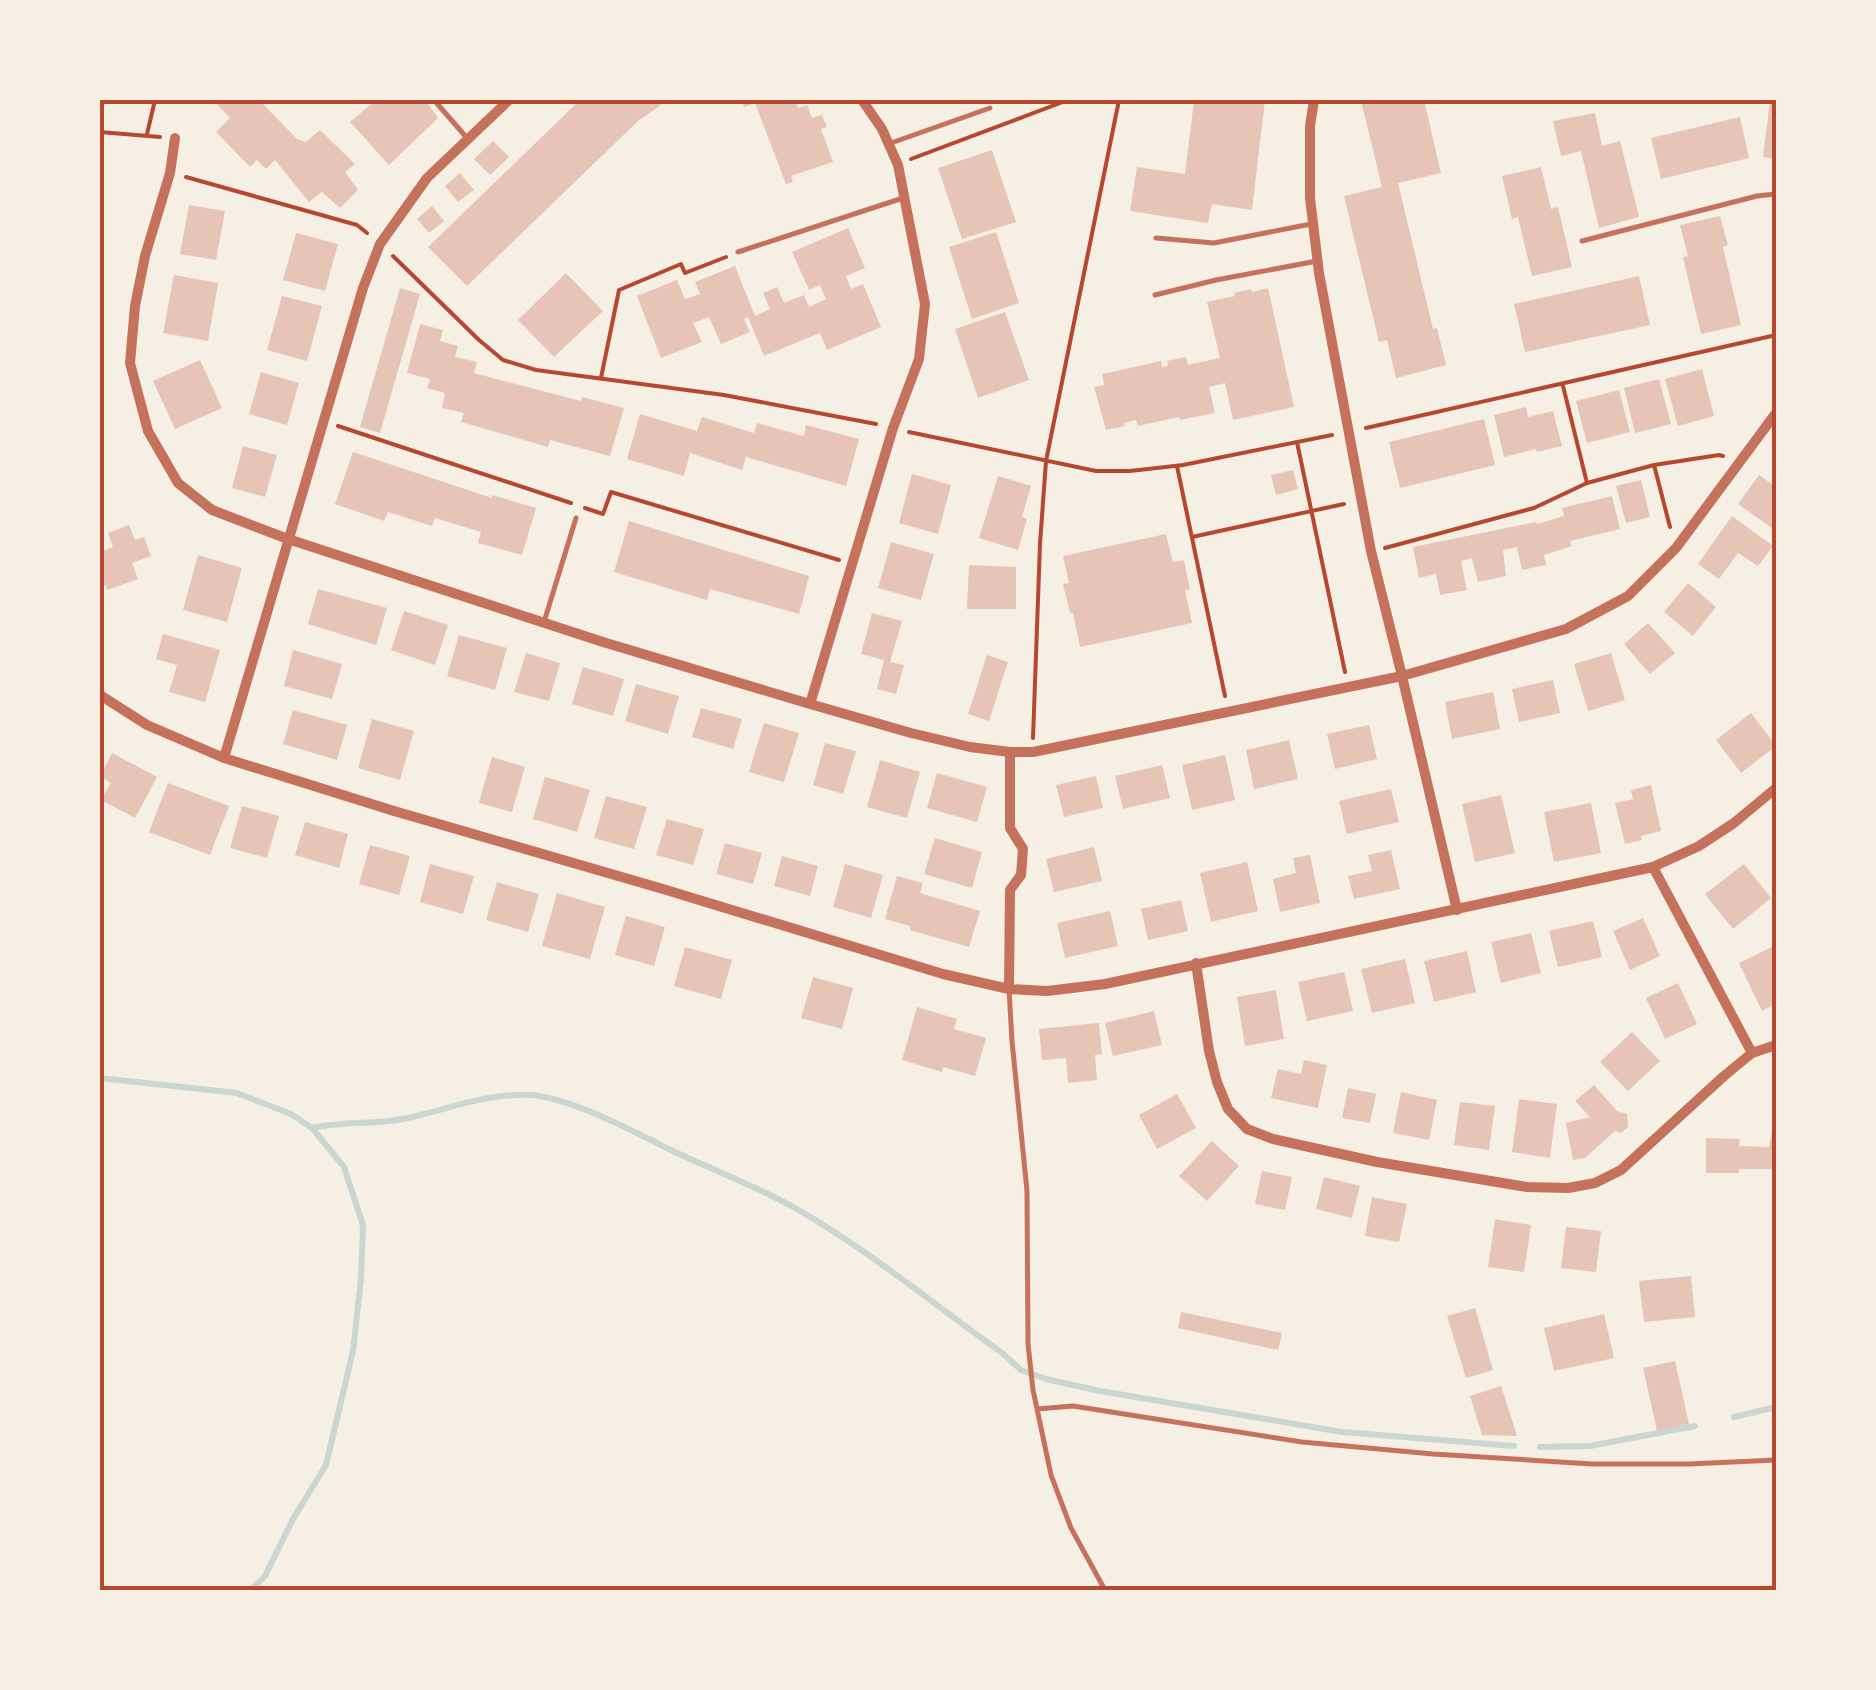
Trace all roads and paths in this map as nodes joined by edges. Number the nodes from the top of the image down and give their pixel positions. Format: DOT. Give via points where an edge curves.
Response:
graph roads {
  1 [pos="155,100"];
  2 [pos="434,100"];
  3 [pos="509,100"];
  4 [pos="862,100"];
  5 [pos="1068,100"];
  6 [pos="1118,100"];
  7 [pos="1314,100"];
  8 [pos="990,108"];
  9 [pos="100,132"];
  10 [pos="147,135"];
  11 [pos="175,138"];
  12 [pos="467,138"];
  13 [pos="888,144"];
  14 [pos="898,165"];
  15 [pos="170,173"];
  16 [pos="1776,194"];
  17 [pos="903,198"];
  18 [pos="1313,224"];
  19 [pos="1156,238"];
  20 [pos="1582,241"];
  21 [pos="380,244"];
  22 [pos="738,252"];
  23 [pos="1317,261"];
  24 [pos="1155,295"];
  25 [pos="1776,335"];
  26 [pos="601,378"];
  27 [pos="1562,384"];
  28 [pos="1776,413"];
  29 [pos="324,421"];
  30 [pos="893,428"];
  31 [pos="1348,432"];
  32 [pos="1297,442"];
  33 [pos="1046,461"];
  34 [pos="1741,462"];
  35 [pos="1654,465"];
  36 [pos="1177,466"];
  37 [pos="1587,483"];
  38 [pos="1361,500"];
  39 [pos="1311,512"];
  40 [pos="576,518"];
  41 [pos="1192,537"];
  42 [pos="288,539"];
  43 [pos="1676,548"];
  44 [pos="1371,552"];
  45 [pos="853,564"];
  46 [pos="544,622"];
  47 [pos="1402,676"];
  48 [pos="1348,688"];
  49 [pos="100,695"];
  50 [pos="810,704"];
  51 [pos="1229,714"];
  52 [pos="1010,752"];
  53 [pos="1033,752"];
  54 [pos="224,758"];
  55 [pos="1776,788"];
  56 [pos="1653,867"];
  57 [pos="1456,910"];
  58 [pos="1196,964"];
  59 [pos="1009,989"];
  60 [pos="1776,1045"];
  61 [pos="1752,1054"];
  62 [pos="1037,1409"];
  63 [pos="1776,1460"];
  64 [pos="1104,1590"];
  1 -- 10 [label="path"];
  2 -- 12 [label="lane"];
  3 -- 12 [label="street"];
  4 -- 13 [label="street"];
  5 -- 14 [label="path"];
  6 -- 33 [label="path"];
  7 -- 18 [label="street"];
  8 -- 13 [label="lane"];
  9 -- 10 [label="path"];
  10 -- 11 [label="path"];
  11 -- 15 [label="street"];
  12 -- 21 [label="street" via="427,178"];
  13 -- 14 [label="street"];
  14 -- 17 [label="street"];
  15 -- 21 [label="path" via="357,226"];
  15 -- 42 [label="street" via="145,256 130,363 148,432 178,483 212,510"];
  16 -- 20 [label="lane"];
  17 -- 22 [label="lane"];
  17 -- 30 [label="street" via="925,304 919,359"];
  18 -- 19 [label="lane" via="1214,244"];
  18 -- 23 [label="street"];
  21 -- 26 [label="path" via="503,360"];
  21 -- 29 [label="street"];
  22 -- 26 [label="path" via="685,273 680,264 619,290"];
  23 -- 24 [label="lane"];
  23 -- 31 [label="street"];
  25 -- 27 [label="path"];
  26 -- 30 [label="path"];
  27 -- 31 [label="path"];
  27 -- 37 [label="path"];
  28 -- 34 [label="street"];
  29 -- 42 [label="street"];
  29 -- 45 [label="path" via="603,514 611,492"];
  30 -- 33 [label="path"];
  30 -- 45 [label="street"];
  31 -- 32 [label="path"];
  31 -- 38 [label="street"];
  32 -- 36 [label="path"];
  32 -- 39 [label="path"];
  33 -- 36 [label="path" via="1096,471"];
  33 -- 53 [label="path"];
  34 -- 35 [label="path" via="1719,454"];
  34 -- 43 [label="street"];
  35 -- 37 [label="path"];
  35 -- 43 [label="path"];
  36 -- 41 [label="path"];
  37 -- 44 [label="path" via="1534,508"];
  38 -- 39 [label="path"];
  38 -- 44 [label="street"];
  39 -- 41 [label="path"];
  39 -- 48 [label="path"];
  40 -- 46 [label="lane"];
  41 -- 51 [label="path"];
  42 -- 46 [label="street"];
  42 -- 54 [label="street"];
  43 -- 47 [label="street" via="1628,596 1566,629"];
  44 -- 47 [label="street"];
  45 -- 50 [label="street"];
  46 -- 50 [label="street"];
  47 -- 48 [label="street"];
  47 -- 57 [label="street"];
  48 -- 51 [label="street"];
  49 -- 54 [label="street" via="147,725"];
  50 -- 52 [label="street"];
  51 -- 53 [label="street"];
  52 -- 53 [label="street"];
  52 -- 59 [label="street" via="1010,828 1023,849 1022,875 1010,890"];
  54 -- 59 [label="street"];
  55 -- 56 [label="street" via="1710,838"];
  56 -- 57 [label="street"];
  56 -- 61 [label="street"];
  57 -- 58 [label="street"];
  58 -- 59 [label="street" via="1104,984"];
  58 -- 61 [label="street" via="1216,1082 1228,1109 1248,1129 1376,1162 1508,1184 1568,1188 1621,1170"];
  59 -- 62 [label="lane"];
  60 -- 61 [label="street"];
  62 -- 63 [label="lane" via="1074,1406 1302,1442 1434,1454 1592,1464"];
  62 -- 64 [label="lane" via="1050,1475"];
}
